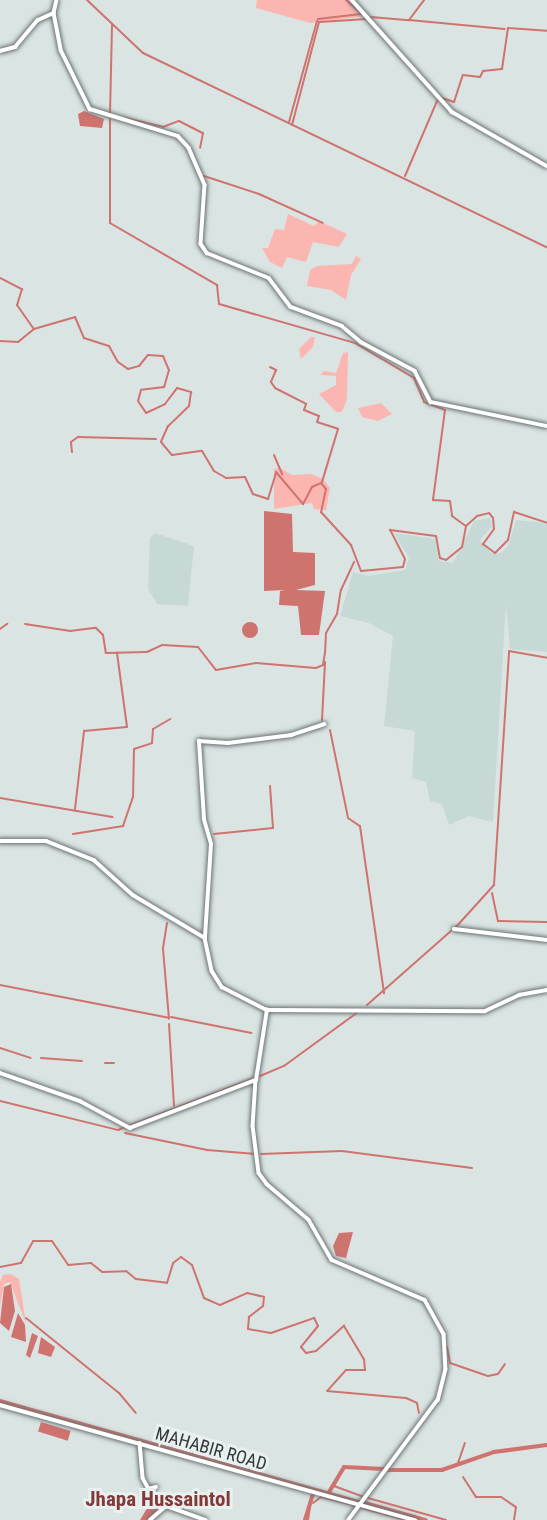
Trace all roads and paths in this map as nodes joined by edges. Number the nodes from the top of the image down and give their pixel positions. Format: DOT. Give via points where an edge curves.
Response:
graph roads {
  1 [pos="57,0"];
  2 [pos="352,0"];
  3 [pos="54,13"];
  4 [pos="0,51"];
  5 [pos="547,166"];
  6 [pos="547,426"];
  7 [pos="324,724"];
  8 [pos="0,841"];
  9 [pos="454,929"];
  10 [pos="205,937"];
  11 [pos="547,940"];
  12 [pos="547,990"];
  13 [pos="267,1010"];
  14 [pos="0,1073"];
  15 [pos="256,1080"];
  16 [pos="0,1405"];
  17 [pos="140,1443"];
  18 [pos="156,1487"];
  19 [pos="148,1489"];
  20 [pos="361,1505"];
  21 [pos="166,1506"];
  22 [pos="150,1520"];
  23 [pos="206,1520"];
  24 [pos="349,1520"];
  25 [pos="415,1520"];
  1 -- 3 [label="street"];
  2 -- 5 [label="street" via="452,112"];
  3 -- 4 [label="street" via="38,20 15,47"];
  3 -- 6 [label="street" via="61,50 90,109 177,136 189,148 205,185 201,244 207,253 269,278 291,307 342,326 361,342 415,371 430,402"];
  7 -- 10 [label="street" via="291,735 228,743 199,741 204,819 211,844"];
  8 -- 10 [label="street" via="46,841 94,860 133,895"];
  9 -- 11 [label="street"];
  10 -- 13 [label="street" via="215,978 222,987"];
  12 -- 13 [label="street" via="519,995 485,1011"];
  13 -- 15 [label="street"];
  14 -- 15 [label="street" via="80,1101 130,1128"];
  15 -- 20 [label="street" via="253,1126 259,1173 267,1184 309,1220 326,1256 425,1300 444,1334 446,1369 438,1400"];
  16 -- 17 [label="street, MAHABIR ROAD"];
  17 -- 19 [label="street" via="139,1465"];
  17 -- 20 [label="street, MAHABIR ROAD"];
  18 -- 19 [label="street"];
  19 -- 21 [label="street"];
  20 -- 24 [label="street"];
  20 -- 25 [label="street, MAHABIR ROAD"];
  21 -- 22 [label="street"];
  21 -- 23 [label="street"];
}
